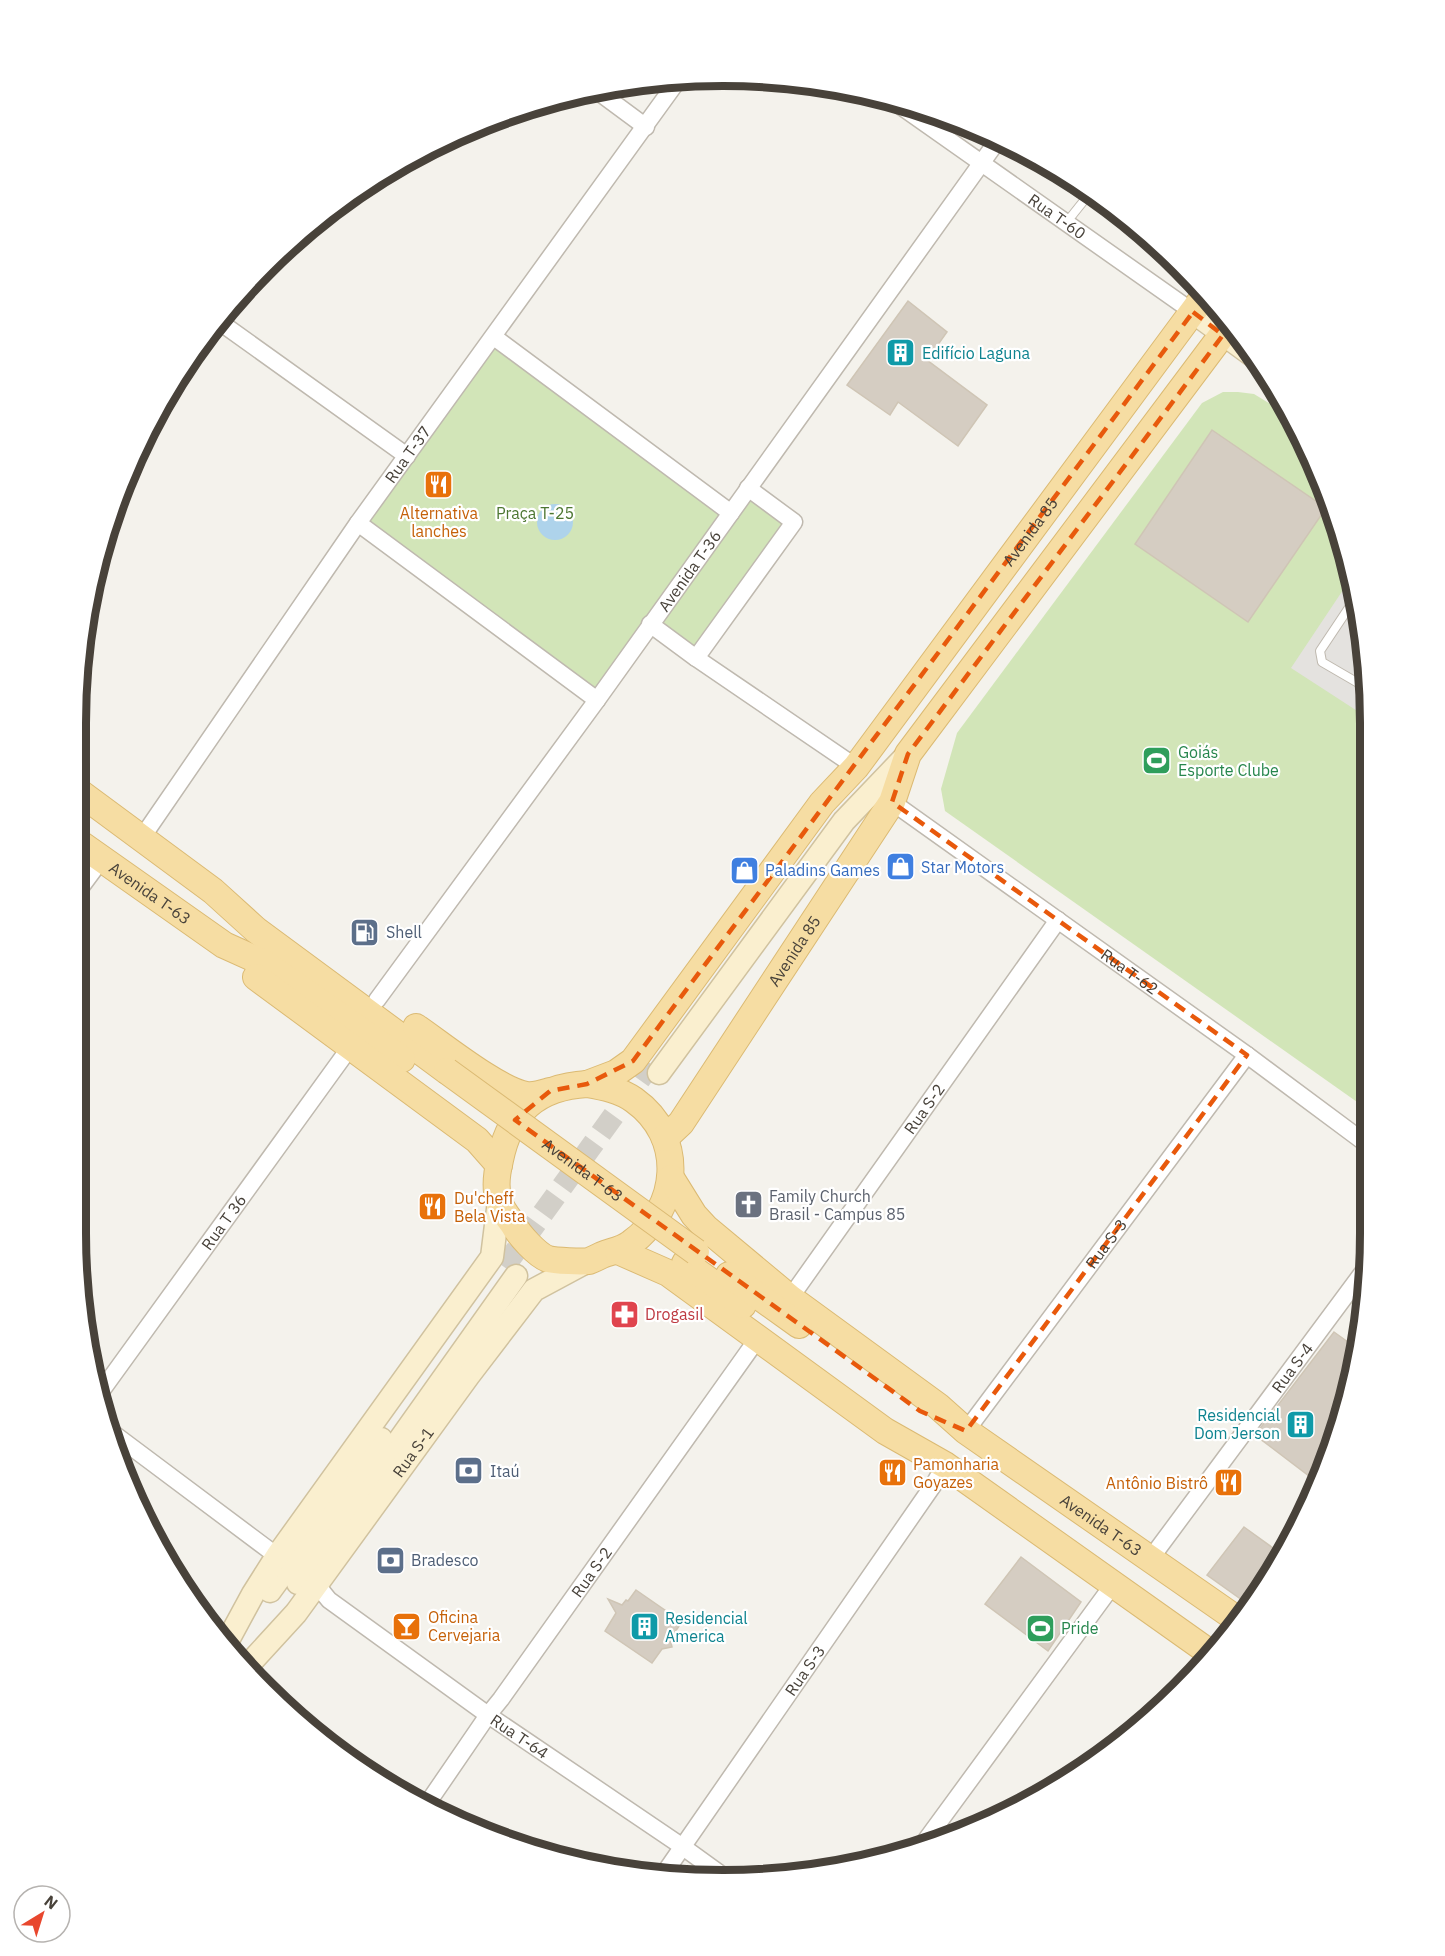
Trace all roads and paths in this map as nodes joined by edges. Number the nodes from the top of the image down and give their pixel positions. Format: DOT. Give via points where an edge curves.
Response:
graph roads {
  1 [pos="673,88"];
  2 [pos="605,97"];
  3 [pos="913,115"];
  4 [pos="646,127"];
  5 [pos="993,146"];
  6 [pos="981,163"];
  7 [pos="1085,199"];
  8 [pos="1066,223"];
  9 [pos="1199,304"];
  10 [pos="1212,316"];
  11 [pos="225,326"];
  12 [pos="1225,331"];
  13 [pos="494,337"];
  14 [pos="407,456"];
  15 [pos="748,488"];
  16 [pos="731,513"];
  17 [pos="358,523"];
  18 [pos="1349,608"];
  19 [pos="650,624"];
  20 [pos="696,658"];
  21 [pos="1358,683"];
  22 [pos="597,700"];
  23 [pos="908,754"];
  24 [pos="856,767"];
  25 [pos="86,797"];
  26 [pos="892,802"];
  27 [pos="141,838"];
  28 [pos="86,848"];
  29 [pos="101,860"];
  30 [pos="86,881"];
  31 [pos="213,891"];
  32 [pos="1058,920"];
  33 [pos="224,945"];
  34 [pos="377,1000"];
  35 [pos="351,1046"];
  36 [pos="1247,1055"];
  37 [pos="443,1078"];
  38 [pos="587,1084"];
  39 [pos="550,1091"];
  40 [pos="665,1138"];
  41 [pos="1360,1139"];
  42 [pos="499,1165"];
  43 [pos="671,1178"];
  44 [pos="499,1201"];
  45 [pos="618,1251"];
  46 [pos="691,1257"];
  47 [pos="588,1261"];
  48 [pos="1358,1278"];
  49 [pos="790,1298"];
  50 [pos="758,1338"];
  51 [pos="104,1387"];
  52 [pos="966,1431"];
  53 [pos="119,1438"];
  54 [pos="945,1465"];
  55 [pos="277,1556"];
  56 [pos="1151,1558"];
  57 [pos="316,1584"];
  58 [pos="1112,1586"];
  59 [pos="1232,1616"];
  60 [pos="230,1637"];
  61 [pos="231,1638"];
  62 [pos="1205,1649"];
  63 [pos="251,1662"];
  64 [pos="252,1662"];
  65 [pos="488,1715"];
  66 [pos="430,1799"];
  67 [pos="929,1836"];
  68 [pos="683,1846"];
  69 [pos="668,1868"];
  70 [pos="715,1870"];
  1 -- 4 [label="street, Rua T-37"];
  2 -- 4 [label="street"];
  3 -- 6 [label="street, Rua T-60"];
  4 -- 13 [label="street, Rua T-37"];
  5 -- 6 [label="street, Avenida T-36"];
  6 -- 8 [label="street, Rua T-60"];
  6 -- 15 [label="street, Avenida T-36"];
  7 -- 8 [label="lane"];
  8 -- 9 [label="street, Rua T-60"];
  9 -- 10 [label="main road, Rua T-60"];
  9 -- 24 [label="main road, Avenida 85"];
  11 -- 14 [label="street"];
  12 -- 23 [label="main road, Avenida 85"];
  13 -- 14 [label="street, Rua T-37"];
  13 -- 16 [label="street"];
  14 -- 17 [label="street, Rua T-37"];
  15 -- 16 [label="street, Avenida T-36"];
  15 -- 20 [label="street" via="794,522"];
  16 -- 19 [label="street, Avenida T-36"];
  17 -- 22 [label="street"];
  17 -- 27 [label="street, Rua T-37"];
  18 -- 21 [label="lane" via="1320,651 1322,662"];
  19 -- 20 [label="street"];
  19 -- 22 [label="street, Avenida T-36"];
  20 -- 24 [label="street"];
  22 -- 34 [label="street, Avenida T-36"];
  23 -- 24 [label="main road, Avenida 85" via="844,821 655,1069"];
  23 -- 26 [label="main road, Avenida 85"];
  24 -- 38 [label="main road, Avenida 85" via="822,803 633,1061 616,1073"];
  25 -- 27 [label="main road, Avenida T-63"];
  26 -- 32 [label="street, Rua T-62"];
  26 -- 40 [label="main road, Avenida 85" via="681,1124"];
  27 -- 31 [label="main road, Avenida T-63"];
  28 -- 29 [label="main road, Avenida T-63"];
  29 -- 30 [label="street"];
  29 -- 33 [label="main road, Avenida T-63"];
  31 -- 34 [label="main road, Avenida T-63" via="264,920"];
  31 -- 37 [label="main road, Avenida T-63" via="256,930"];
  32 -- 36 [label="street, Rua T-62"];
  32 -- 49 [label="street, Rua S-2"];
  33 -- 35 [label="main road, Avenida T-63" via="247,969"];
  33 -- 37 [label="main road, Avenida T-63" via="264,963"];
  34 -- 39 [label="main road, Avenida T-63" via="487,1076 517,1092 530,1096"];
  35 -- 42 [label="main road, Avenida T-63" via="477,1140"];
  35 -- 51 [label="street, Rua T 36"];
  36 -- 41 [label="street, Rua T-62"];
  36 -- 52 [label="street, Rua S-3"];
  37 -- 46 [label="main road, Avenida T-63, bridge"];
  38 -- 39 [label="main road"];
  38 -- 40 [label="main road" via="612,1089 634,1100 652,1117"];
  39 -- 42 [label="main road" via="518,1115 504,1139"];
  40 -- 43 [label="main road"];
  42 -- 44 [label="main road"];
  43 -- 45 [label="main road" via="665,1204 651,1227"];
  43 -- 49 [label="main road, Avenida T-63" via="706,1228"];
  44 -- 47 [label="main road" via="519,1236 548,1258"];
  44 -- 55 [label="main road, Rua S-1" via="492,1257"];
  45 -- 47 [label="main road"];
  45 -- 50 [label="main road, Avenida T-63" via="668,1273"];
  46 -- 52 [label="main road, Avenida T-63" via="920,1411"];
  46 -- 54 [label="main road, Avenida T-63" via="896,1417"];
  47 -- 57 [label="main road, Rua S-1" via="534,1290"];
  48 -- 56 [label="street, Rua S-4"];
  49 -- 52 [label="main road, Avenida T-63" via="938,1406"];
  50 -- 54 [label="main road, Avenida T-63" via="885,1431"];
  50 -- 65 [label="street, Rua S-2"];
  52 -- 56 [label="main road, Avenida T-63"];
  53 -- 55 [label="street"];
  54 -- 58 [label="main road, Avenida T-63"];
  54 -- 68 [label="street, Rua S-3"];
  55 -- 60 [label="main road, Rua S-1"];
  56 -- 59 [label="main road, Avenida T-63"];
  57 -- 64 [label="main road, Rua S-1"];
  57 -- 65 [label="street, Rua T-64" via="329,1600"];
  58 -- 62 [label="main road, Avenida T-63"];
  58 -- 67 [label="street"];
  61 -- 63 [label="main road, Rua S-1" via="291,1565 510,1272 293,1590"];
  65 -- 66 [label="street, Rua S-2"];
  65 -- 68 [label="street, Rua T-64"];
  68 -- 69 [label="street, Rua S-3"];
  68 -- 70 [label="street, Rua T-64"];
}
